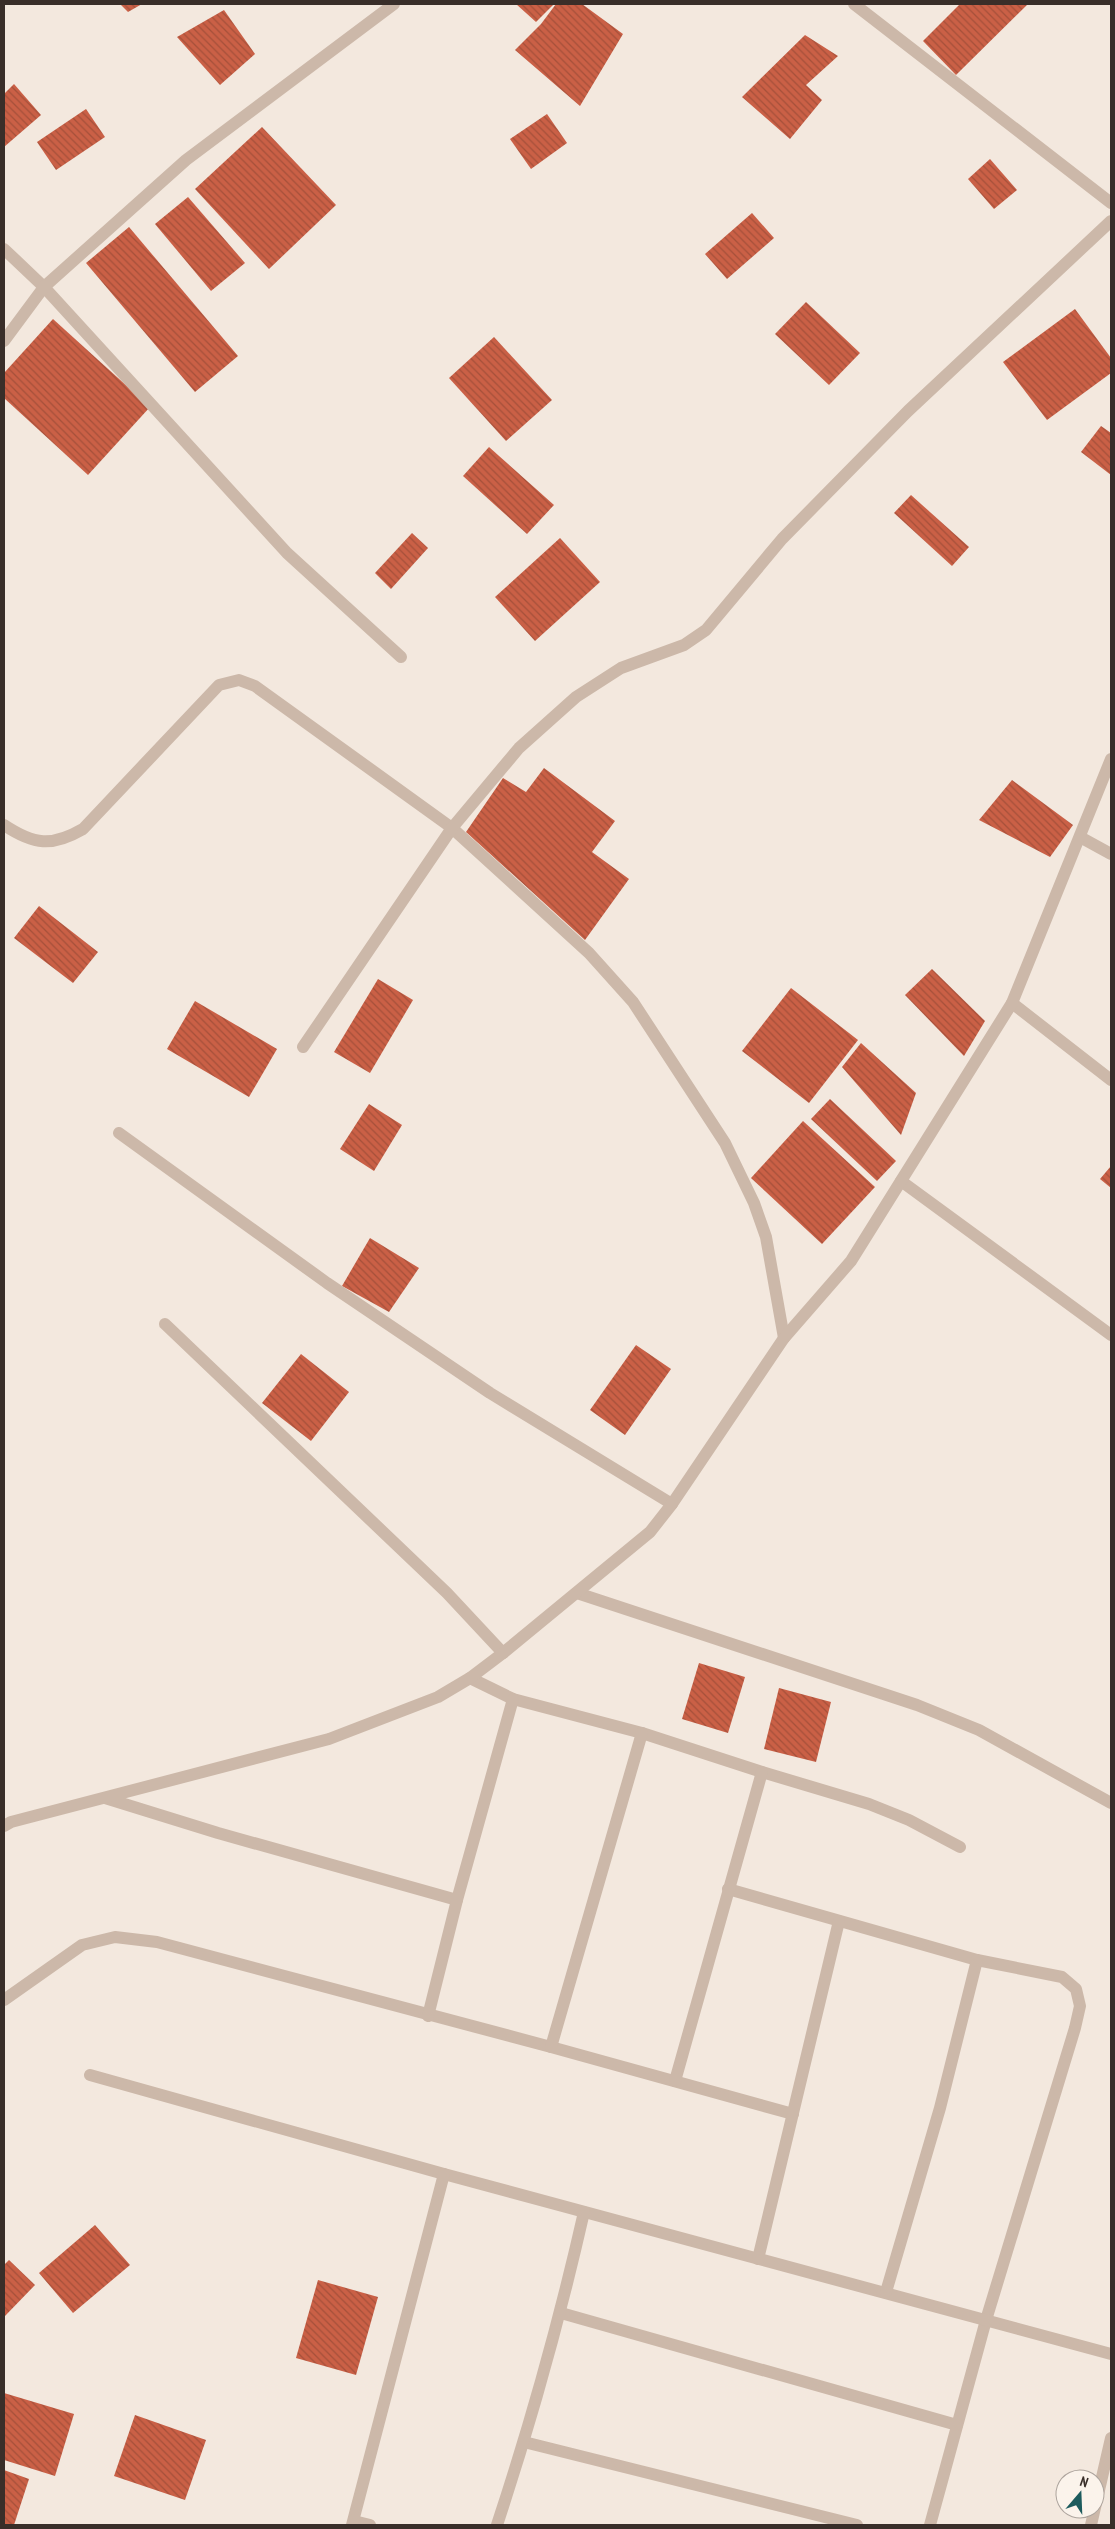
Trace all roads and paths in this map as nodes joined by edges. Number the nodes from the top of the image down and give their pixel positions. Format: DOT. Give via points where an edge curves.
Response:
graph roads {
  1 [pos="394,4"];
  2 [pos="854,4"];
  3 [pos="1111,203"];
  4 [pos="1111,221"];
  5 [pos="4,249"];
  6 [pos="44,287"];
  7 [pos="4,341"];
  8 [pos="401,657"];
  9 [pos="1111,759"];
  10 [pos="4,825"];
  11 [pos="452,828"];
  12 [pos="1080,837"];
  13 [pos="1111,854"];
  14 [pos="1012,1003"];
  15 [pos="303,1047"];
  16 [pos="1111,1080"];
  17 [pos="119,1133"];
  18 [pos="901,1181"];
  19 [pos="165,1324"];
  20 [pos="1111,1335"];
  21 [pos="784,1338"];
  22 [pos="672,1504"];
  23 [pos="577,1593"];
  24 [pos="503,1653"];
  25 [pos="470,1678"];
  26 [pos="513,1699"];
  27 [pos="642,1733"];
  28 [pos="762,1772"];
  29 [pos="105,1798"];
  30 [pos="1111,1803"];
  31 [pos="6,1821"];
  32 [pos="960,1847"];
  33 [pos="728,1889"];
  34 [pos="457,1900"];
  35 [pos="839,1921"];
  36 [pos="976,1960"];
  37 [pos="4,2000"];
  38 [pos="428,2016"];
  39 [pos="551,2046"];
  40 [pos="90,2075"];
  41 [pos="675,2081"];
  42 [pos="793,2114"];
  43 [pos="444,2174"];
  44 [pos="584,2212"];
  45 [pos="758,2259"];
  46 [pos="886,2292"];
  47 [pos="561,2313"];
  48 [pos="986,2320"];
  49 [pos="1111,2354"];
  50 [pos="957,2425"];
  51 [pos="1111,2438"];
  52 [pos="524,2442"];
  53 [pos="353,2523"];
  54 [pos="370,2525"];
  55 [pos="497,2525"];
  56 [pos="857,2525"];
  57 [pos="930,2525"];
  58 [pos="1092,2525"];
  1 -- 6 [label="street" via="186,160"];
  2 -- 3 [label="street"];
  4 -- 11 [label="street" via="908,411 782,539 706,630 684,645 621,668 576,697 520,748"];
  5 -- 6 [label="street"];
  6 -- 7 [label="street"];
  6 -- 8 [label="street" via="288,554"];
  9 -- 12 [label="street"];
  10 -- 11 [label="street" via="19,835 41,842 63,840 83,829 219,685 239,680 255,686"];
  11 -- 15 [label="street"];
  11 -- 21 [label="street" via="588,953 632,1002 682,1075 724,1143 754,1203 766,1237"];
  12 -- 13 [label="street"];
  12 -- 14 [label="street"];
  14 -- 16 [label="street"];
  14 -- 18 [label="street"];
  17 -- 22 [label="street" via="327,1283 482,1388"];
  18 -- 20 [label="street"];
  18 -- 21 [label="street" via="851,1261"];
  19 -- 24 [label="street" via="447,1593"];
  21 -- 22 [label="street"];
  22 -- 23 [label="street" via="650,1532"];
  23 -- 24 [label="street"];
  23 -- 30 [label="street" via="917,1705 979,1730"];
  24 -- 25 [label="street"];
  25 -- 26 [label="street"];
  25 -- 29 [label="street" via="438,1697 329,1739"];
  26 -- 27 [label="street"];
  26 -- 34 [label="street"];
  27 -- 28 [label="street"];
  27 -- 39 [label="street"];
  28 -- 32 [label="street" via="869,1804 909,1820"];
  28 -- 33 [label="street"];
  29 -- 31 [label="street"];
  29 -- 34 [label="street"];
  33 -- 35 [label="street"];
  33 -- 41 [label="street"];
  34 -- 38 [label="street"];
  35 -- 36 [label="street"];
  35 -- 42 [label="street"];
  36 -- 46 [label="street" via="940,2108"];
  36 -- 48 [label="street" via="1062,1977 1076,1990 1080,2006"];
  37 -- 38 [label="street" via="82,1944 116,1937 157,1942"];
  38 -- 39 [label="street"];
  39 -- 41 [label="street"];
  40 -- 43 [label="street"];
  41 -- 42 [label="street"];
  42 -- 45 [label="street"];
  43 -- 44 [label="street"];
  43 -- 53 [label="street"];
  44 -- 45 [label="street"];
  44 -- 47 [label="street"];
  45 -- 46 [label="street"];
  46 -- 48 [label="street"];
  47 -- 50 [label="street"];
  47 -- 52 [label="street"];
  48 -- 49 [label="street"];
  48 -- 50 [label="street"];
  50 -- 57 [label="street"];
  51 -- 58 [label="street"];
  52 -- 55 [label="street"];
  52 -- 56 [label="street"];
  53 -- 54 [label="street"];
}
